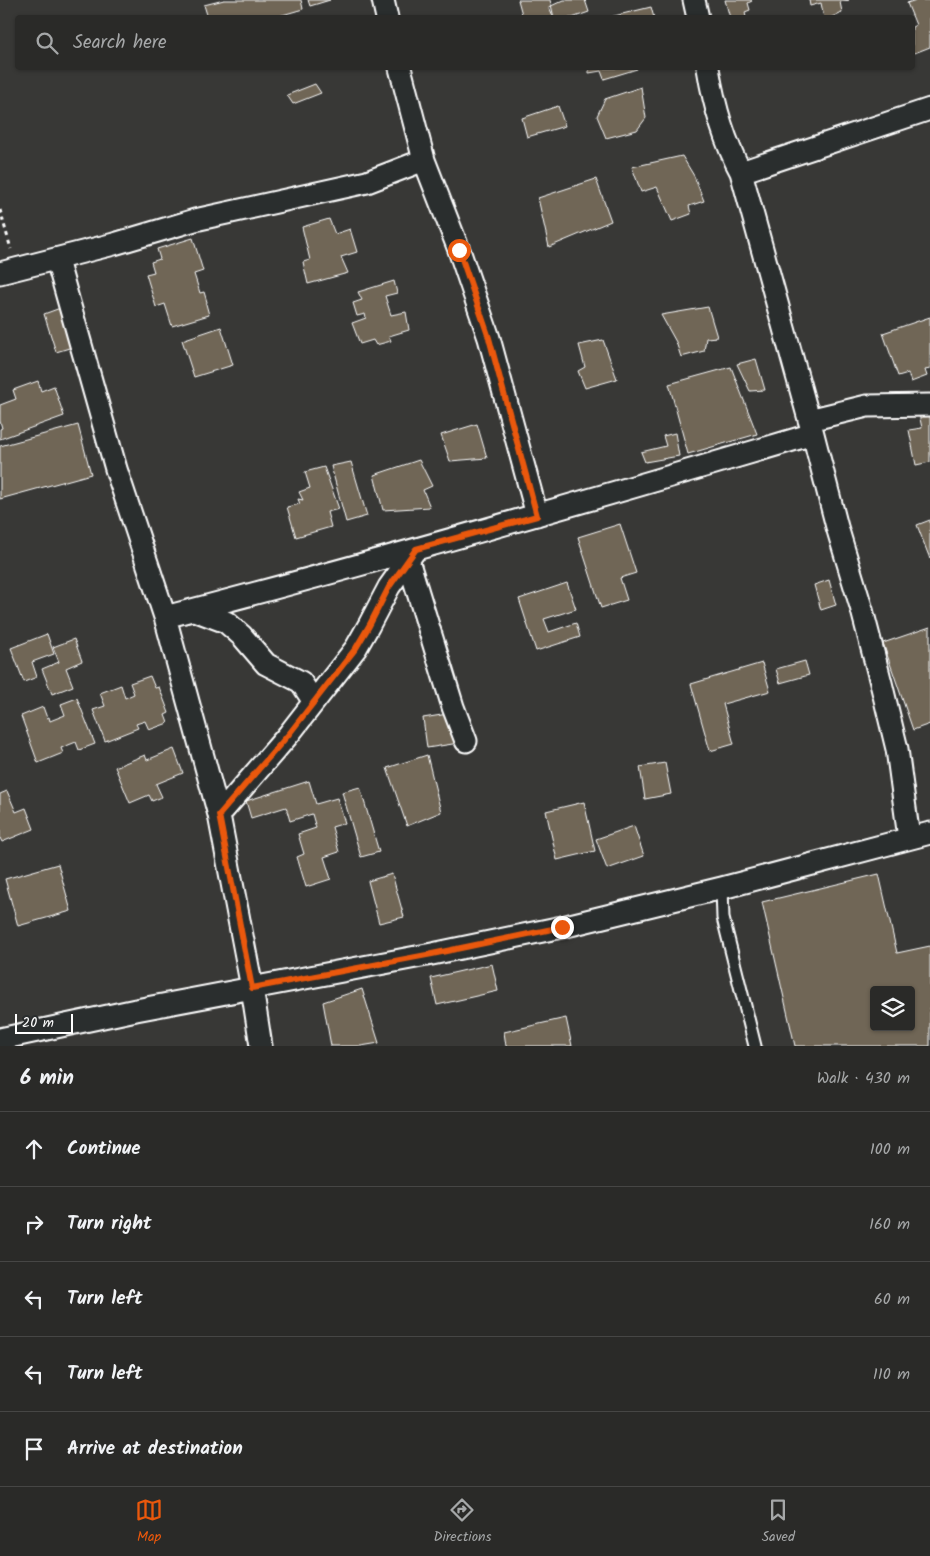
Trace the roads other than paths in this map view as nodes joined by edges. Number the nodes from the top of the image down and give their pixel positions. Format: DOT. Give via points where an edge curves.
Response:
graph roads {
  1 [pos="383,0"];
  2 [pos="694,0"];
  3 [pos="387,15"];
  4 [pos="697,15"];
  5 [pos="401,70"];
  6 [pos="708,70"];
  7 [pos="930,109"];
  8 [pos="424,160"];
  9 [pos="741,172"];
  10 [pos="57,260"];
  11 [pos="8,271"];
  12 [pos="930,405"];
  13 [pos="811,427"];
  14 [pos="537,516"];
  15 [pos="412,555"];
  16 [pos="194,610"];
  17 [pos="165,617"];
  18 [pos="314,702"];
  19 [pos="466,740"];
  20 [pos="219,815"];
  21 [pos="930,833"];
  22 [pos="909,838"];
  23 [pos="722,888"];
  24 [pos="252,988"];
  25 [pos="0,1039"];
  26 [pos="261,1046"];
  27 [pos="754,1046"];
  1 -- 3 [label="street"];
  2 -- 4 [label="street"];
  5 -- 8 [label="street"];
  6 -- 9 [label="street" via="720,127"];
  7 -- 9 [label="street"];
  8 -- 10 [label="street" via="366,182 195,220"];
  8 -- 14 [label="street" via="489,338"];
  9 -- 13 [label="street"];
  10 -- 11 [label="street"];
  10 -- 17 [label="street" via="116,469"];
  12 -- 13 [label="street" via="867,406"];
  13 -- 14 [label="street"];
  13 -- 22 [label="street" via="897,749"];
  14 -- 15 [label="street"];
  15 -- 16 [label="street"];
  15 -- 18 [label="street" via="389,587 356,648"];
  15 -- 19 [label="street" via="453,707"];
  16 -- 17 [label="street"];
  16 -- 18 [label="street" via="226,622 266,664 301,682"];
  17 -- 20 [label="street"];
  18 -- 20 [label="street"];
  20 -- 24 [label="street"];
  21 -- 22 [label="street"];
  22 -- 23 [label="street"];
  23 -- 24 [label="street" via="553,929"];
  23 -- 27 [label="lane" via="723,918"];
  24 -- 25 [label="street"];
  24 -- 26 [label="street"];
}
